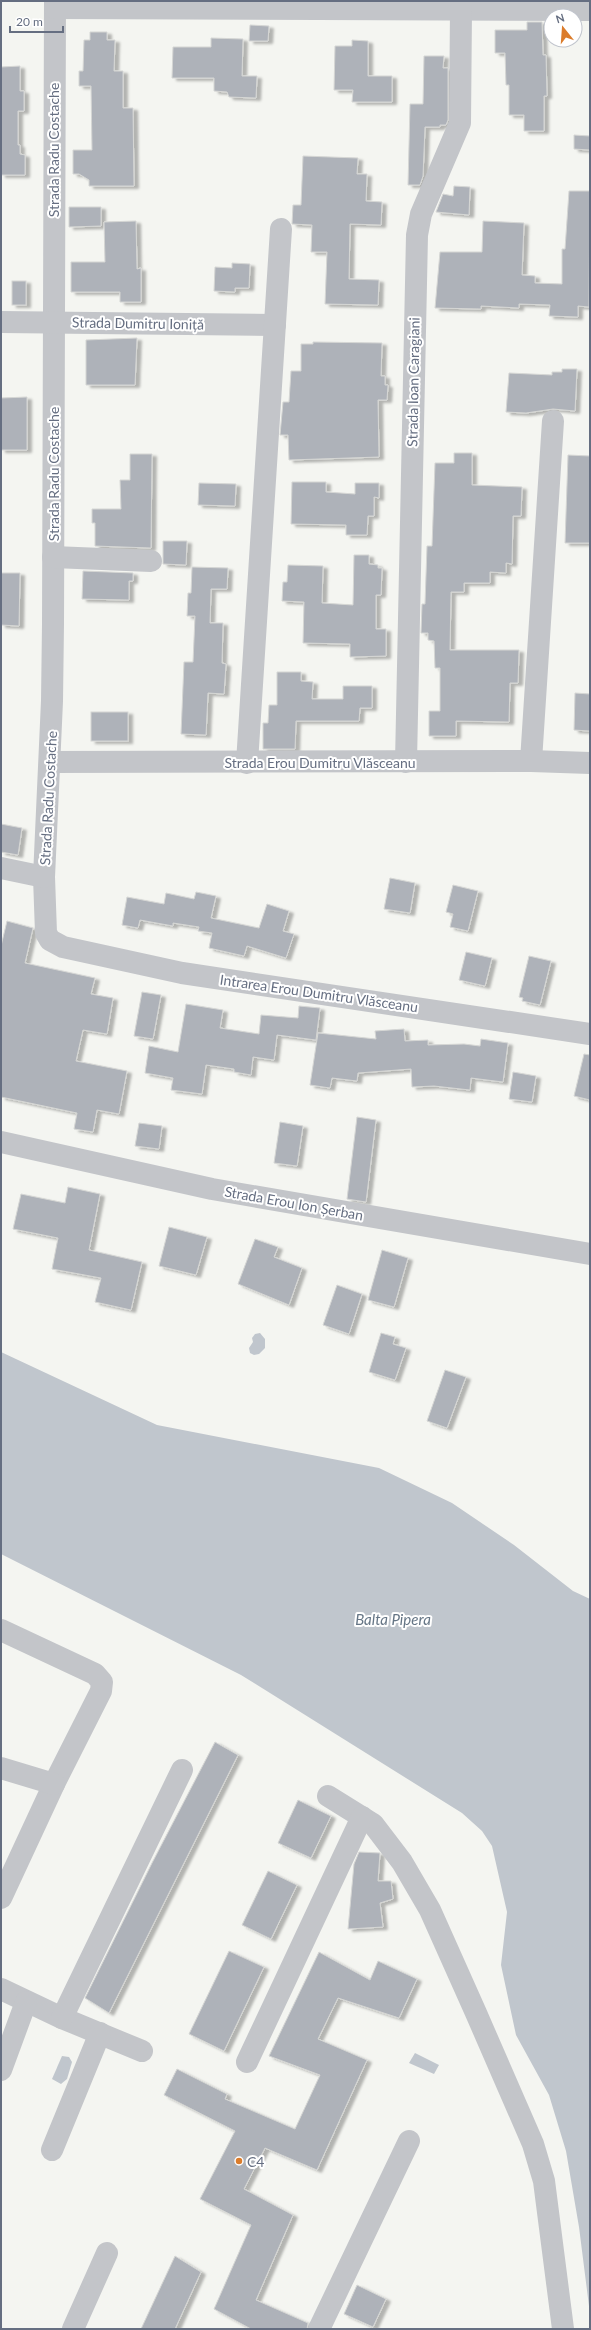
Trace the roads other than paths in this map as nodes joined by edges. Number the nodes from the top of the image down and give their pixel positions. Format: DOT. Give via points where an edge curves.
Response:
graph roads {
  1 [pos="55,4"];
  2 [pos="219,5"];
  3 [pos="337,5"];
  4 [pos="508,6"];
  5 [pos="461,10"];
  6 [pos="590,10"];
  7 [pos="281,229"];
  8 [pos="1,322"];
  9 [pos="53,322"];
  10 [pos="275,326"];
  11 [pos="553,421"];
  12 [pos="53,557"];
  13 [pos="151,561"];
  14 [pos="531,761"];
  15 [pos="50,762"];
  16 [pos="406,762"];
  17 [pos="247,763"];
  18 [pos="590,763"];
  19 [pos="1,868"];
  20 [pos="44,878"];
  21 [pos="50,940"];
  22 [pos="590,1034"];
  23 [pos="1,1142"];
  24 [pos="590,1254"];
  25 [pos="1,1630"];
  26 [pos="1,1768"];
  27 [pos="182,1770"];
  28 [pos="54,1784"];
  29 [pos="328,1796"];
  30 [pos="362,1817"];
  31 [pos="1,1898"];
  32 [pos="1,1989"];
  33 [pos="26,2002"];
  34 [pos="62,2018"];
  35 [pos="100,2033"];
  36 [pos="142,2050"];
  37 [pos="247,2062"];
  38 [pos="1,2070"];
  39 [pos="409,2141"];
  40 [pos="52,2150"];
  41 [pos="107,2253"];
  42 [pos="73,2329"];
  43 [pos="319,2329"];
  44 [pos="563,2329"];
  1 -- 2 [label="street"];
  1 -- 9 [label="street, Strada Radu Costache"];
  2 -- 3 [label="street"];
  3 -- 5 [label="street"];
  4 -- 5 [label="street"];
  4 -- 6 [label="street"];
  5 -- 16 [label="street, Strada Ioan Caragiani" via="460,123 421,214 417,235"];
  7 -- 10 [label="street"];
  8 -- 9 [label="street, Strada Dumitru Ioniță"];
  9 -- 10 [label="street, Strada Dumitru Ioniță"];
  9 -- 12 [label="street, Strada Radu Costache"];
  10 -- 17 [label="street"];
  11 -- 14 [label="street"];
  12 -- 13 [label="street"];
  12 -- 15 [label="street, Strada Radu Costache"];
  14 -- 16 [label="street, Strada Erou Dumitru Vlăsceanu"];
  14 -- 18 [label="street, Strada Erou Dumitru Vlăsceanu"];
  15 -- 17 [label="street, Strada Erou Dumitru Vlăsceanu"];
  15 -- 20 [label="street, Strada Radu Costache"];
  16 -- 17 [label="street, Strada Erou Dumitru Vlăsceanu"];
  19 -- 20 [label="street"];
  20 -- 21 [label="street, Strada Radu Costache" via="44,925"];
  21 -- 22 [label="street, Intrarea Erou Dumitru Vlăsceanu" via="63,947 182,973"];
  23 -- 24 [label="street, Strada Erou Ion Șerban" via="212,1189"];
  25 -- 28 [label="street" via="95,1674 102,1682 101,1691"];
  26 -- 28 [label="street"];
  27 -- 34 [label="street"];
  28 -- 31 [label="street"];
  29 -- 30 [label="street"];
  30 -- 37 [label="street"];
  30 -- 44 [label="street" via="373,1824 402,1862 430,1910 533,2144 544,2181"];
  32 -- 33 [label="street"];
  33 -- 34 [label="street"];
  33 -- 38 [label="street"];
  34 -- 35 [label="street"];
  35 -- 36 [label="street"];
  35 -- 40 [label="street"];
  39 -- 43 [label="street"];
  41 -- 42 [label="street"];
}
